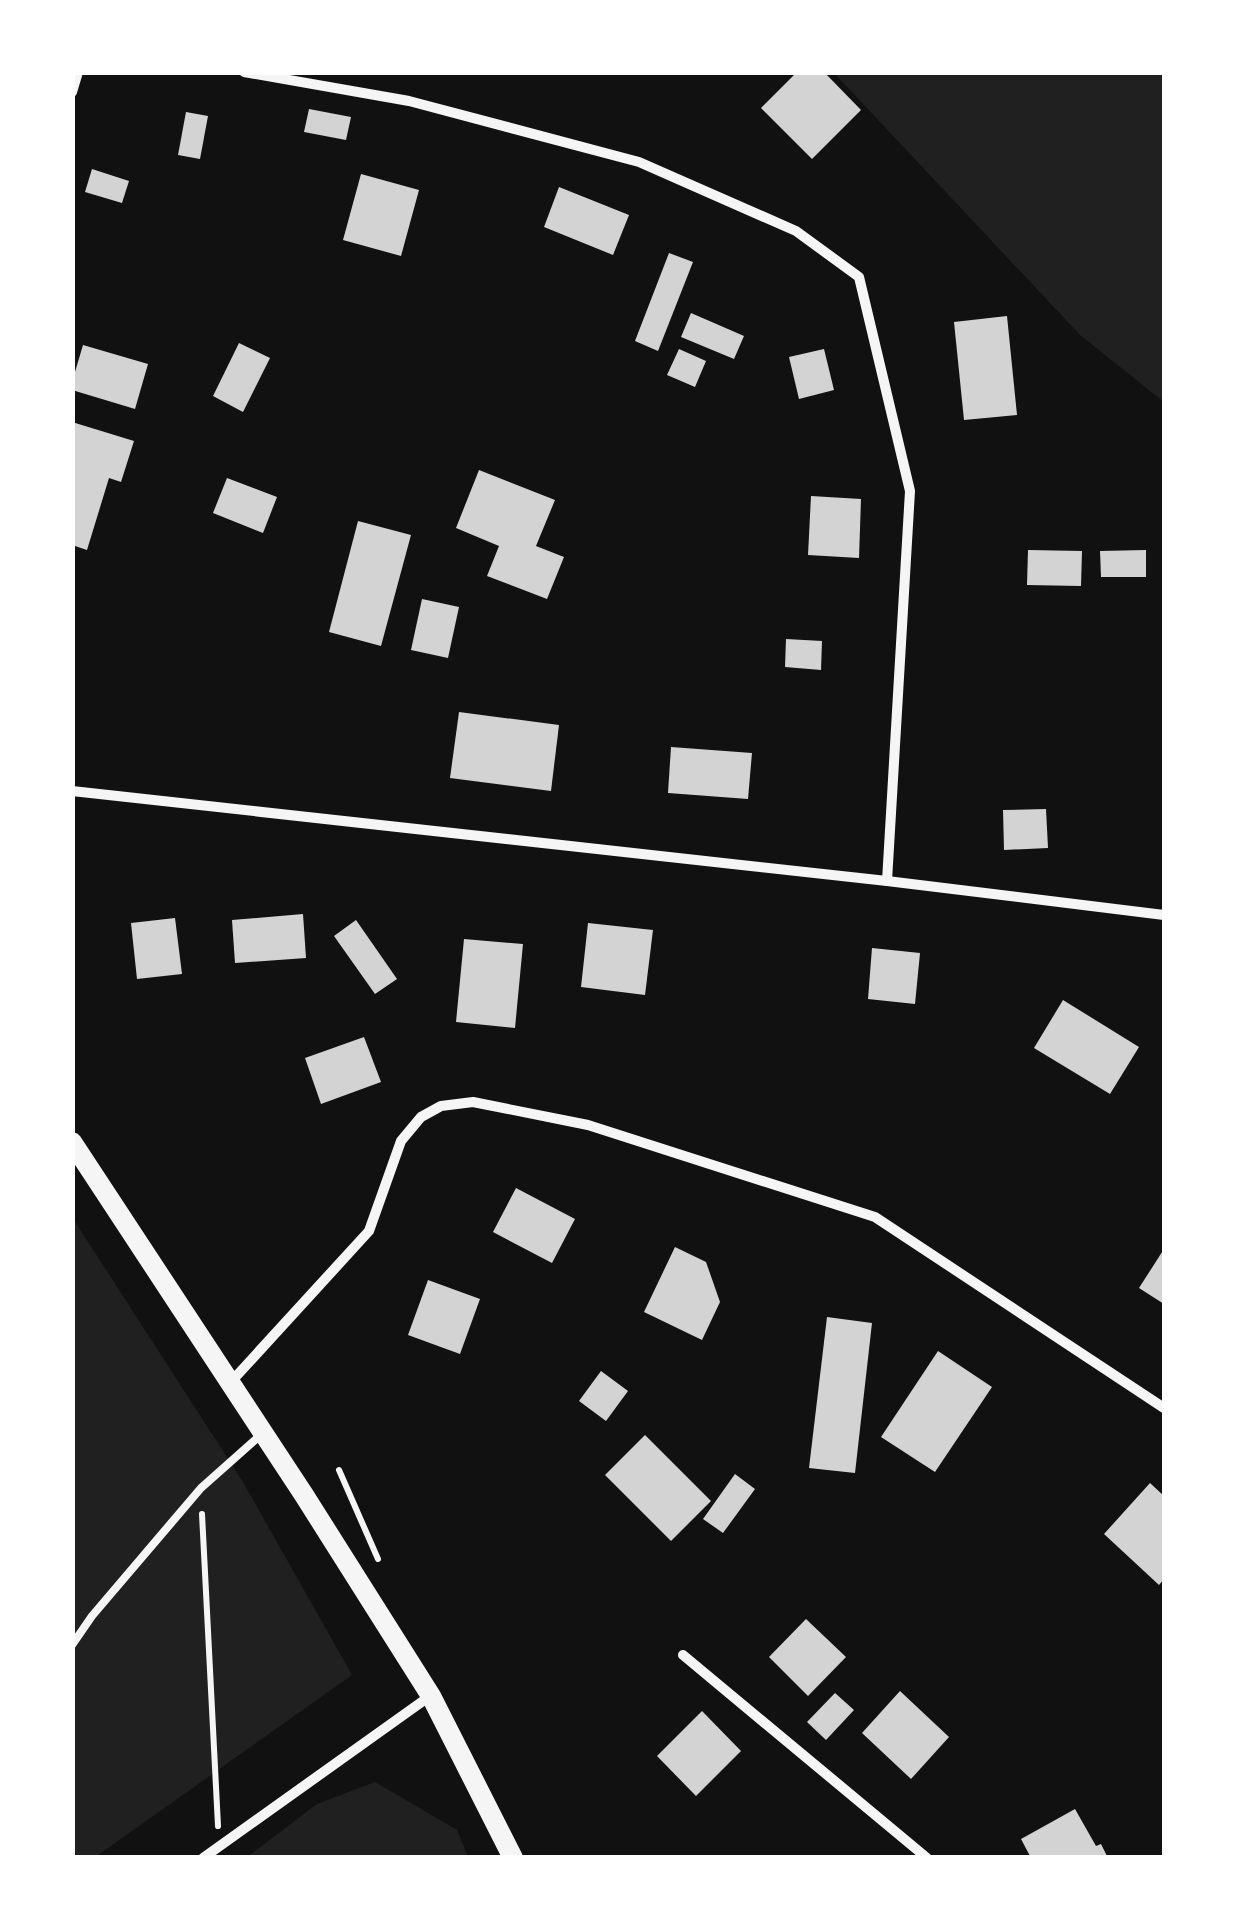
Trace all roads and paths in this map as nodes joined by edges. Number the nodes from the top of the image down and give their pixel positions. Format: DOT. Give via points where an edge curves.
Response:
graph roads {
  1 [pos="78,72"];
  2 [pos="244,72"];
  3 [pos="72,92"];
  4 [pos="72,791"];
  5 [pos="887,881"];
  6 [pos="1164,914"];
  7 [pos="72,1142"];
  8 [pos="230,1384"];
  9 [pos="1164,1408"];
  10 [pos="263,1433"];
  11 [pos="339,1470"];
  12 [pos="201,1488"];
  13 [pos="378,1560"];
  14 [pos="72,1644"];
  15 [pos="683,1655"];
  16 [pos="431,1696"];
  17 [pos="219,1846"];
  18 [pos="203,1858"];
  19 [pos="513,1858"];
  20 [pos="927,1858"];
  1 -- 3 [label="street"];
  2 -- 5 [label="street" via="410,101 640,162 796,230 859,277 910,491"];
  4 -- 5 [label="street"];
  5 -- 6 [label="street"];
  7 -- 8 [label="main road"];
  8 -- 9 [label="street" via="369,1231 400,1141 441,1106 473,1102 588,1126 875,1218"];
  8 -- 10 [label="main road"];
  10 -- 12 [label="lane"];
  10 -- 16 [label="main road"];
  11 -- 13 [label="path"];
  12 -- 14 [label="lane"];
  12 -- 17 [label="path"];
  15 -- 20 [label="street"];
  16 -- 17 [label="street"];
  16 -- 19 [label="main road"];
  17 -- 18 [label="street"];
}
